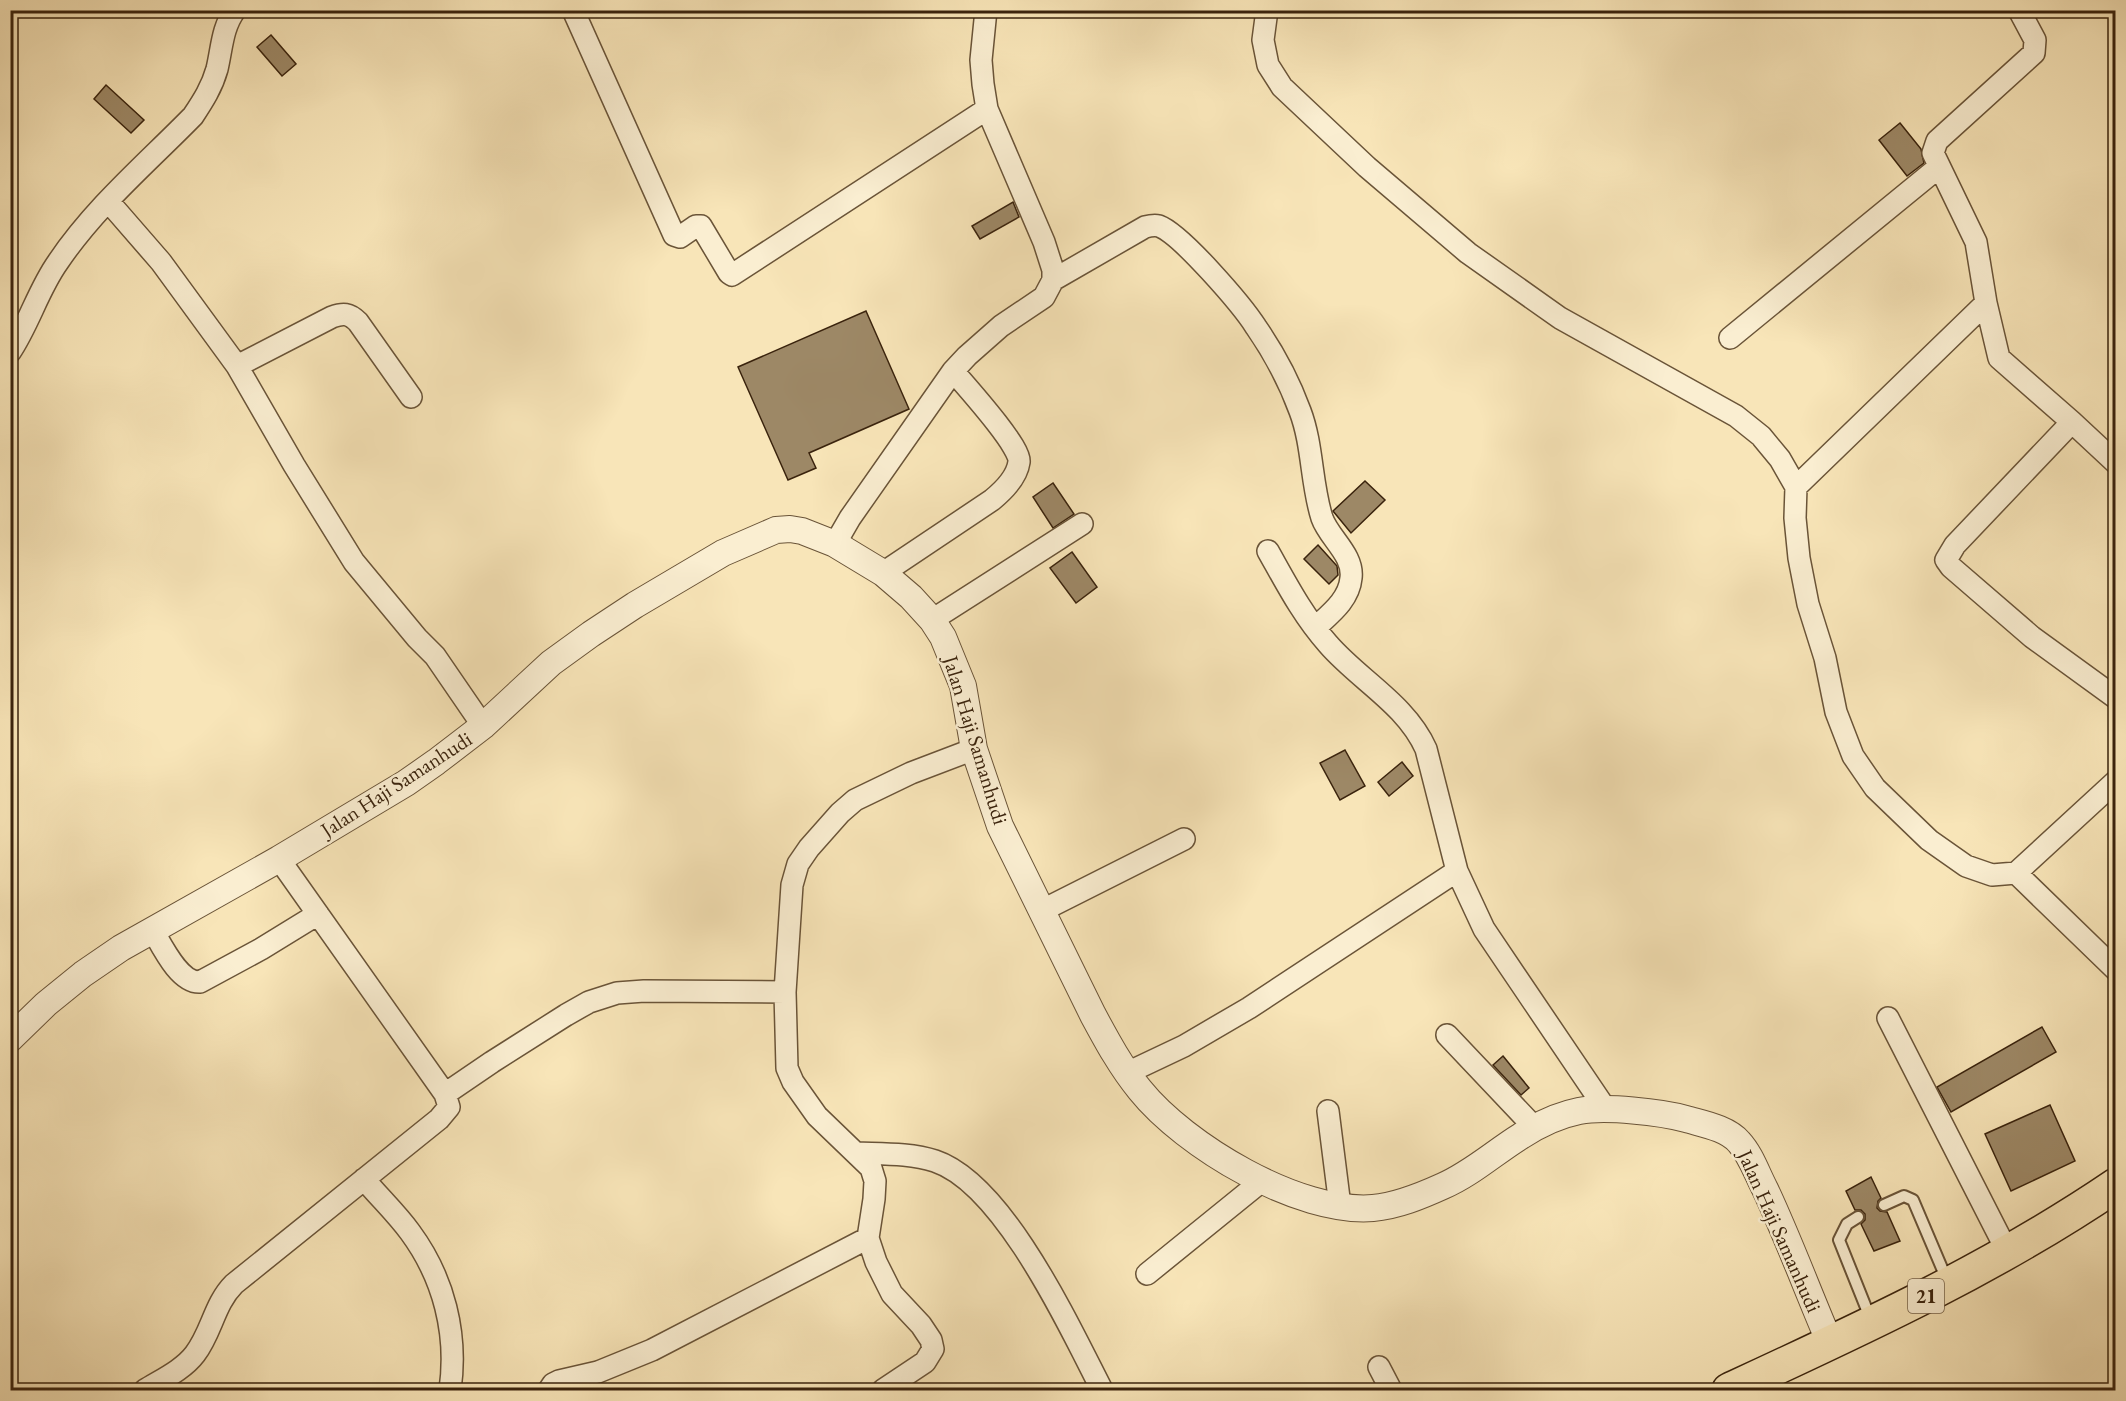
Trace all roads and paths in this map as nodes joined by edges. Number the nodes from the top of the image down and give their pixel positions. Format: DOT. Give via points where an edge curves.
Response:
graph roads {
  1 [pos="235,10"];
  2 [pos="573,10"];
  3 [pos="986,10"];
  4 [pos="1267,10"];
  5 [pos="2019,10"];
  6 [pos="987,109"];
  7 [pos="1939,167"];
  8 [pos="108,201"];
  9 [pos="1053,280"];
  10 [pos="1986,303"];
  11 [pos="1730,338"];
  12 [pos="10,352"];
  13 [pos="237,366"];
  14 [pos="953,371"];
  15 [pos="411,397"];
  16 [pos="2072,422"];
  17 [pos="2115,463"];
  18 [pos="1796,487"];
  19 [pos="1082,524"];
  20 [pos="835,543"];
  21 [pos="1268,551"];
  22 [pos="883,573"];
  23 [pos="932,620"];
  24 [pos="1315,628"];
  25 [pos="2115,698"];
  26 [pos="483,726"];
  27 [pos="974,749"];
  28 [pos="2115,781"];
  29 [pos="1184,838"];
  30 [pos="279,859"];
  31 [pos="1458,871"];
  32 [pos="2016,873"];
  33 [pos="1043,910"];
  34 [pos="318,914"];
  35 [pos="152,930"];
  36 [pos="2115,970"];
  37 [pos="785,992"];
  38 [pos="1888,1018"];
  39 [pos="1447,1035"];
  40 [pos="10,1039"];
  41 [pos="1127,1073"];
  42 [pos="446,1094"];
  43 [pos="1328,1111"];
  44 [pos="1607,1111"];
  45 [pos="1535,1128"];
  46 [pos="857,1153"];
  47 [pos="364,1179"];
  48 [pos="1263,1180"];
  49 [pos="2115,1185"];
  50 [pos="1884,1205"];
  51 [pos="1340,1206"];
  52 [pos="1858,1217"];
  53 [pos="868,1239"];
  54 [pos="2008,1253"];
  55 [pos="1148,1274"];
  56 [pos="1949,1285"];
  57 [pos="1872,1323"];
  58 [pos="1830,1342"];
  59 [pos="1379,1367"];
  60 [pos="145,1390"];
  61 [pos="450,1390"];
  62 [pos="549,1390"];
  63 [pos="883,1390"];
  64 [pos="1102,1390"];
  65 [pos="1392,1390"];
  66 [pos="1729,1390"];
  1 -- 8 [label="street" via="225,27 207,95 193,116"];
  2 -- 6 [label="street" via="675,235 680,237 701,226 732,275"];
  3 -- 6 [label="street" via="981,60"];
  4 -- 18 [label="street" via="1263,40 1268,65 1282,87 1367,167 1468,253 1560,318 1736,416 1761,436"];
  5 -- 7 [label="street" via="2035,40 2034,53 1937,141 1933,153"];
  6 -- 9 [label="street" via="1044,242"];
  7 -- 10 [label="street" via="1976,242"];
  7 -- 11 [label="street"];
  8 -- 12 [label="street" via="56,264"];
  8 -- 13 [label="street" via="161,262"];
  9 -- 14 [label="street" via="1044,297 1001,326"];
  9 -- 24 [label="street" via="1145,227 1159,226 1197,257 1256,325 1301,413 1323,520 1351,566 1348,592"];
  10 -- 16 [label="street" via="1999,358"];
  10 -- 18 [label="street"];
  13 -- 15 [label="street" via="332,317 348,314 358,322"];
  13 -- 26 [label="street" via="354,561 435,656"];
  14 -- 20 [label="street"];
  14 -- 22 [label="street" via="1006,434 1018,452 1019,462 1011,480 992,500"];
  16 -- 17 [label="street"];
  16 -- 25 [label="street" via="1955,545 1946,560 2032,637"];
  18 -- 32 [label="street" via="1799,558 1808,604 1836,712 1853,756 1875,788 1929,840 1966,866 1992,875"];
  19 -- 23 [label="street"];
  20 -- 22 [label="street, Jalan Haji Samanhudi"];
  20 -- 26 [label="street, Jalan Haji Samanhudi" via="802,531 776,530 723,553 591,634 551,663"];
  21 -- 24 [label="street"];
  22 -- 23 [label="street, Jalan Haji Samanhudi"];
  23 -- 27 [label="street, Jalan Haji Samanhudi" via="963,686"];
  24 -- 31 [label="street" via="1344,661 1402,713 1421,738"];
  26 -- 30 [label="street, Jalan Haji Samanhudi" via="406,783"];
  27 -- 33 [label="street, Jalan Haji Samanhudi" via="1000,826"];
  27 -- 37 [label="street" via="855,800 809,848 798,864 792,885"];
  28 -- 32 [label="street"];
  29 -- 33 [label="street"];
  30 -- 34 [label="street"];
  30 -- 35 [label="street, Jalan Haji Samanhudi"];
  31 -- 41 [label="street" via="1249,1008"];
  31 -- 44 [label="street" via="1484,929"];
  32 -- 36 [label="street"];
  33 -- 41 [label="street, Jalan Haji Samanhudi" via="1093,1015"];
  34 -- 35 [label="street" via="261,949 193,983 180,973"];
  34 -- 42 [label="street"];
  35 -- 40 [label="street, Jalan Haji Samanhudi" via="83,974"];
  37 -- 42 [label="street" via="617,993 566,1015"];
  37 -- 46 [label="street" via="788,1068 793,1082 817,1116"];
  38 -- 54 [label="street"];
  39 -- 45 [label="street"];
  41 -- 48 [label="street, Jalan Haji Samanhudi" via="1180,1129"];
  42 -- 47 [label="street" via="449,1104 444,1114"];
  43 -- 51 [label="street"];
  44 -- 45 [label="street, Jalan Haji Samanhudi" via="1582,1111"];
  44 -- 58 [label="street, Jalan Haji Samanhudi" via="1678,1116 1713,1127 1739,1142 1769,1197"];
  45 -- 51 [label="street, Jalan Haji Samanhudi" via="1435,1190 1373,1208"];
  46 -- 53 [label="street" via="871,1168 874,1181"];
  46 -- 64 [label="street" via="935,1161 978,1190 1006,1222 1034,1264"];
  47 -- 60 [label="street" via="234,1284 193,1357"];
  47 -- 61 [label="street" via="410,1231 438,1281 452,1339"];
  48 -- 51 [label="street, Jalan Haji Samanhudi" via="1299,1196"];
  48 -- 55 [label="street"];
  49 -- 54 [label="highway, 21"];
  50 -- 56 [label="lane" via="1904,1196 1913,1200"];
  52 -- 57 [label="lane" via="1847,1224 1839,1240"];
  53 -- 62 [label="street" via="652,1350 598,1372 559,1381"];
  53 -- 63 [label="street" via="884,1281 931,1340 933,1349 925,1362"];
  54 -- 56 [label="highway, 21"];
  56 -- 57 [label="highway, 21"];
  57 -- 58 [label="highway, 21"];
  58 -- 66 [label="highway, 21"];
  59 -- 65 [label="street"];
}
